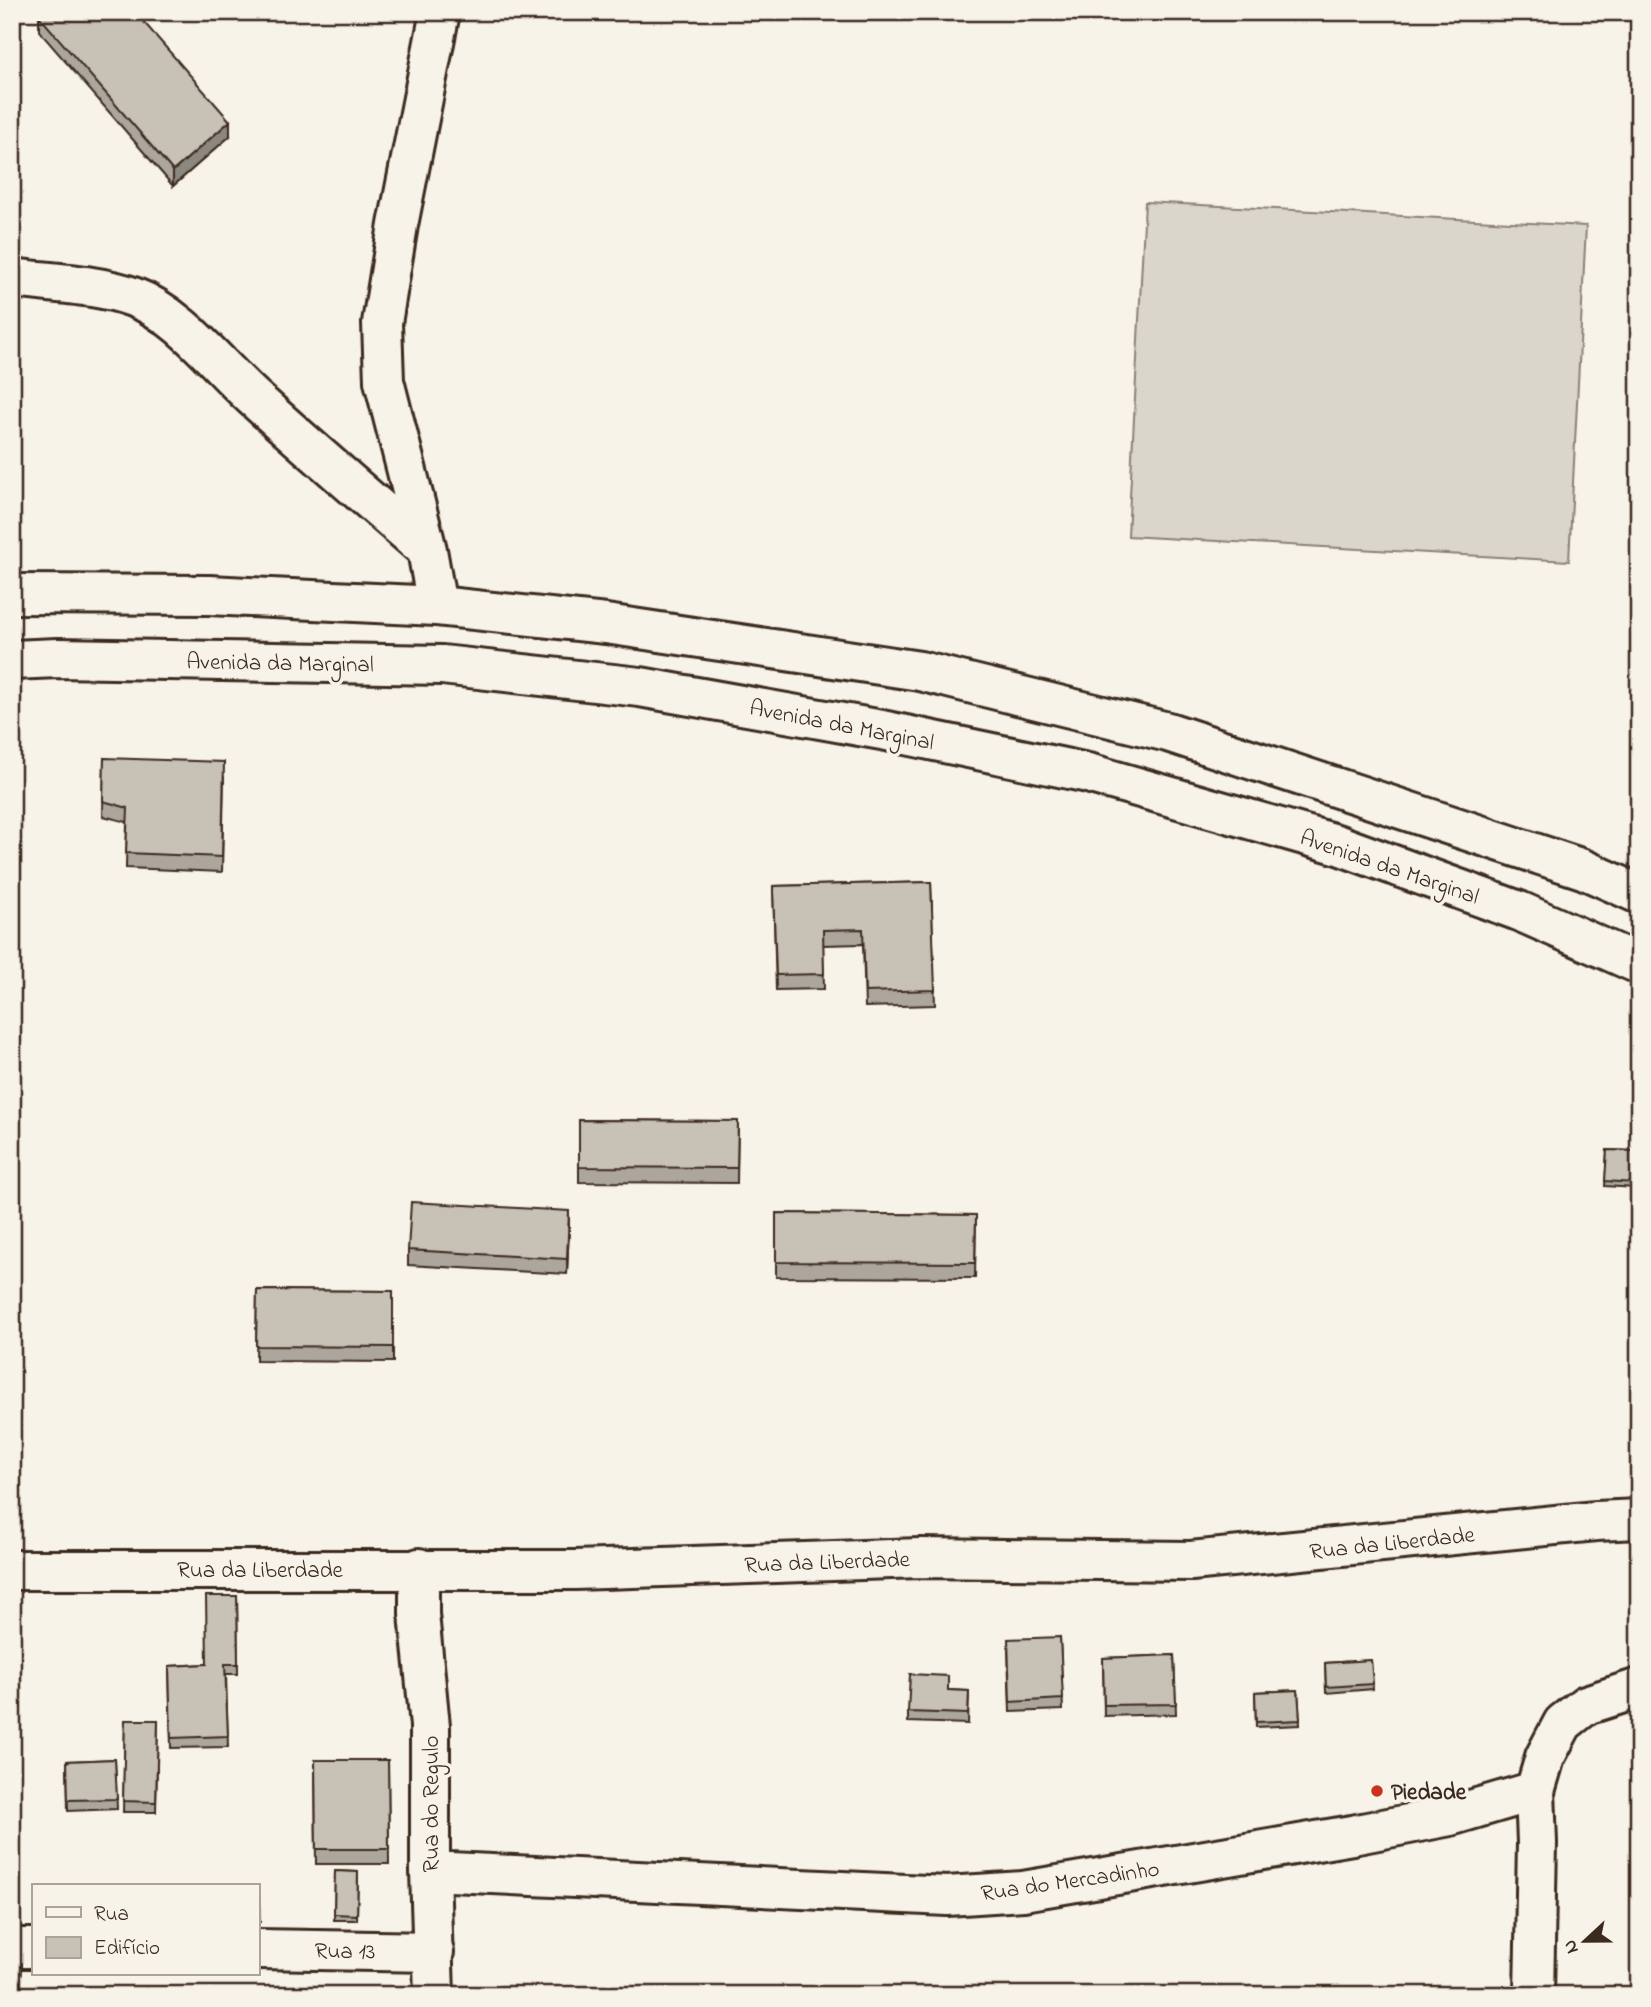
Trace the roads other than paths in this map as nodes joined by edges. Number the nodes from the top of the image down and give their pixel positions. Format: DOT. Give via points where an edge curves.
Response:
graph roads {
  1 [pos="440,12"];
  2 [pos="12,278"];
  3 [pos="427,550"];
  4 [pos="12,594"];
  5 [pos="438,606"];
  6 [pos="12,660"];
  7 [pos="1639,894"];
  8 [pos="1639,964"];
  9 [pos="1639,1519"];
  10 [pos="419,1568"];
  11 [pos="12,1570"];
  12 [pos="1639,1688"];
  13 [pos="1535,1791"];
  14 [pos="430,1871"];
  15 [pos="12,1948"];
  16 [pos="32,1948"];
  17 [pos="259,1948"];
  18 [pos="434,1952"];
  19 [pos="434,1995"];
  20 [pos="1534,1995"];
  1 -- 3 [label="street" via="382,323 384,380"];
  2 -- 3 [label="street" via="115,292 153,307"];
  3 -- 5 [label="street"];
  4 -- 5 [label="street" via="209,595"];
  5 -- 7 [label="street" via="606,624 920,670 1168,732 1583,869"];
  6 -- 8 [label="street, Avenida da Marginal" via="58,657 442,665 640,687 882,730 1088,773 1336,844 1519,911"];
  9 -- 10 [label="street, Rua da Liberdade" via="1191,1562 920,1558 575,1570"];
  10 -- 11 [label="street, Rua da Liberdade"];
  10 -- 14 [label="street, Rua do Regulo" via="430,1726"];
  12 -- 13 [label="street" via="1586,1705 1563,1723"];
  13 -- 14 [label="street, Rua do Mercadinho" via="1450,1816 1023,1891 947,1896"];
  13 -- 20 [label="street"];
  14 -- 18 [label="street, Rua do Regulo"];
  15 -- 16 [label="street"];
  17 -- 18 [label="street, Rua 13"];
  18 -- 19 [label="street, Rua do Regulo"];
}
